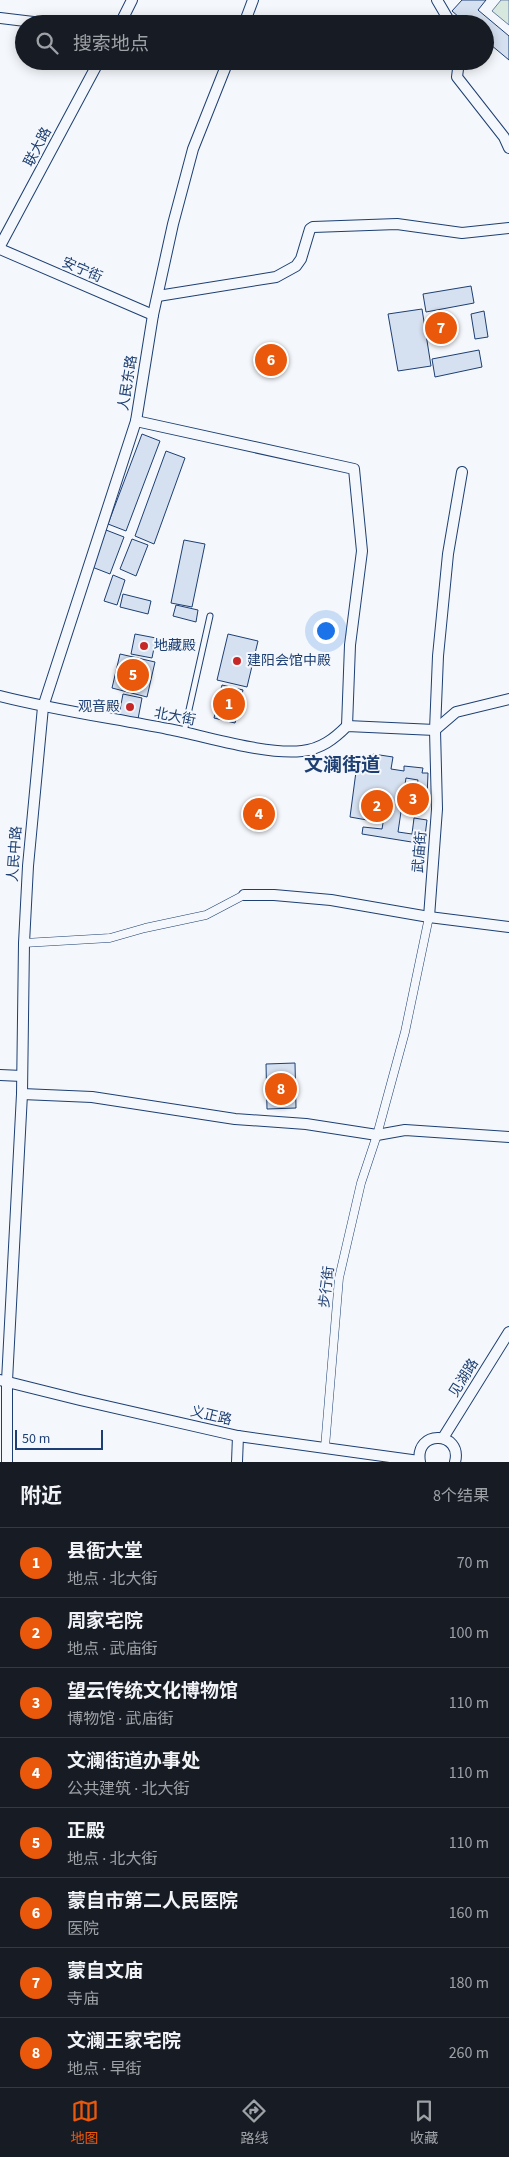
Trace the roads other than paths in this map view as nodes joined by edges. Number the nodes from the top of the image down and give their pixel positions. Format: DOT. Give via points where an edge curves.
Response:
graph roads {
  1 [pos="132,0"];
  2 [pos="253,0"];
  3 [pos="437,0"];
  4 [pos="124,15"];
  5 [pos="247,15"];
  6 [pos="446,15"];
  7 [pos="0,18"];
  8 [pos="15,20"];
  9 [pos="94,70"];
  10 [pos="224,70"];
  11 [pos="458,70"];
  12 [pos="509,148"];
  13 [pos="509,228"];
  14 [pos="0,248"];
  15 [pos="158,296"];
  16 [pos="153,316"];
  17 [pos="136,421"];
  18 [pos="462,472"];
  19 [pos="210,616"];
  20 [pos="0,696"];
  21 [pos="509,699"];
  22 [pos="43,707"];
  23 [pos="347,726"];
  24 [pos="435,730"];
  25 [pos="184,732"];
  26 [pos="244,895"];
  27 [pos="428,917"];
  28 [pos="509,927"];
  29 [pos="24,943"];
  30 [pos="0,1075"];
  31 [pos="22,1076"];
  32 [pos="22,1094"];
  33 [pos="377,1135"];
  34 [pos="509,1137"];
  35 [pos="509,1332"];
  36 [pos="4,1380"];
  37 [pos="238,1436"];
  38 [pos="443,1438"];
  39 [pos="325,1447"];
  40 [pos="419,1461"];
  41 [pos="7,1462"];
  42 [pos="237,1462"];
  43 [pos="455,1462"];
  1 -- 4 [label="street"];
  2 -- 5 [label="street"];
  3 -- 6 [label="street"];
  7 -- 8 [label="street"];
  9 -- 14 [label="street, 联大路"];
  10 -- 15 [label="street, 人民东路" via="193,149 172,224"];
  11 -- 12 [label="street" via="457,77"];
  13 -- 15 [label="street" via="462,234 397,224 313,227 296,266 276,277"];
  14 -- 16 [label="street, 安宁街"];
  15 -- 16 [label="street, 人民东路"];
  16 -- 17 [label="street, 人民东路"];
  17 -- 22 [label="street, 人民东路"];
  17 -- 23 [label="street" via="354,469 362,551 350,645"];
  18 -- 24 [label="street, 武庙街" via="448,554"];
  19 -- 25 [label="lane"];
  20 -- 22 [label="street, 北大街"];
  21 -- 24 [label="street" via="456,712"];
  22 -- 25 [label="street, 北大街"];
  22 -- 29 [label="street, 人民中路"];
  23 -- 24 [label="street"];
  23 -- 25 [label="street, 北大街" via="332,740 302,751 274,751"];
  24 -- 27 [label="street, 武庙街" via="437,809"];
  26 -- 27 [label="street" via="331,900"];
  26 -- 29 [label="street" via="206,915 110,938"];
  27 -- 28 [label="street"];
  27 -- 33 [label="street, 步行街" via="405,1032"];
  29 -- 31 [label="street, 人民中路"];
  30 -- 31 [label="street"];
  31 -- 32 [label="street, 人民中路"];
  32 -- 33 [label="street" via="92,1097 235,1119 306,1124"];
  32 -- 36 [label="street, 人民中路"];
  33 -- 34 [label="street" via="405,1130"];
  33 -- 39 [label="street, 步行街" via="360,1183 339,1278"];
  35 -- 38 [label="street, 见湖路"];
  36 -- 37 [label="street, 义正路"];
  36 -- 41 [label="street, 人民中路"];
  37 -- 39 [label="street, 义正路"];
  37 -- 42 [label="street"];
  38 -- 40 [label="street" via="432,1438 423,1444"];
  38 -- 43 [label="street" via="456,1450"];
  39 -- 40 [label="street, 义正路"];
}
